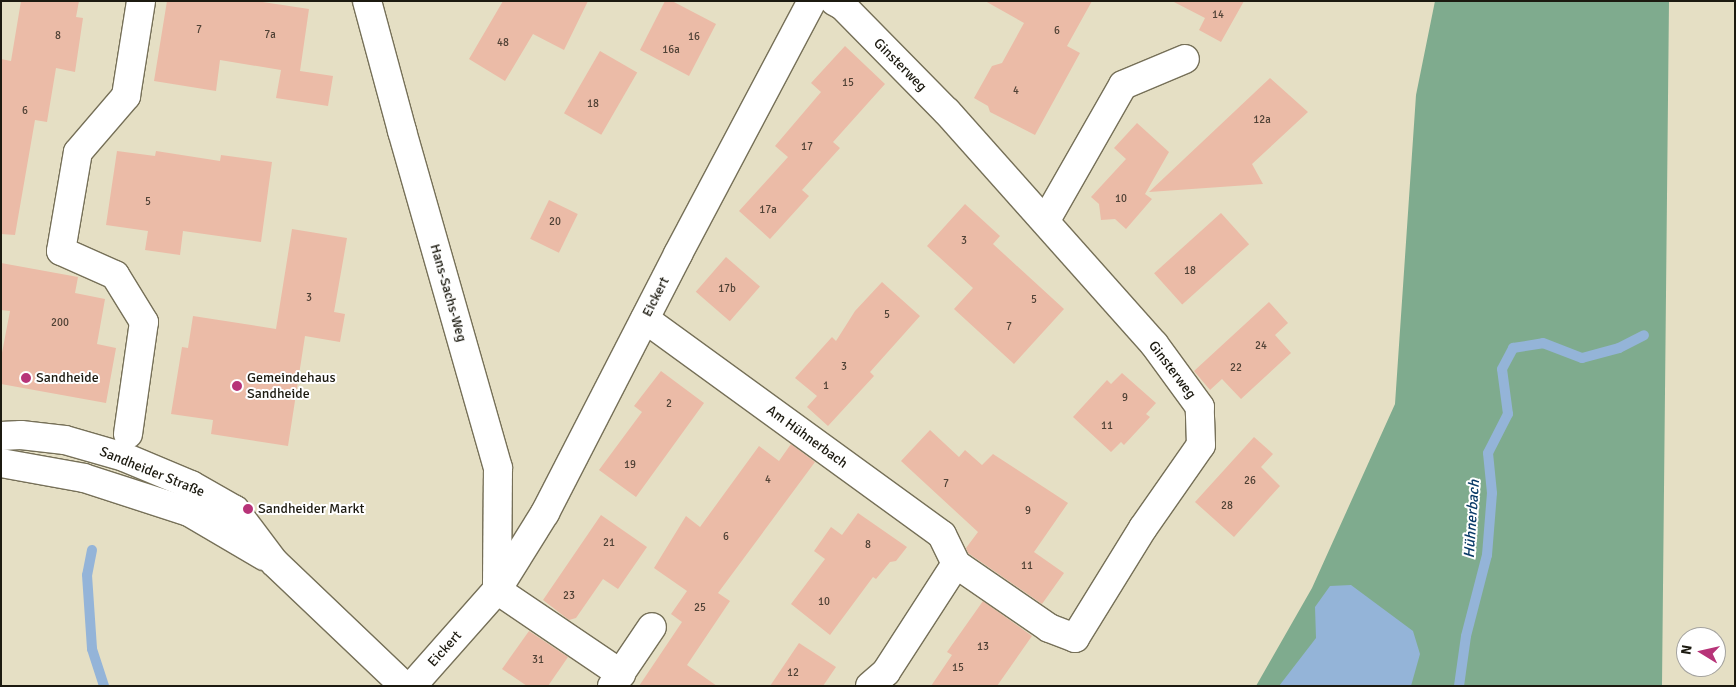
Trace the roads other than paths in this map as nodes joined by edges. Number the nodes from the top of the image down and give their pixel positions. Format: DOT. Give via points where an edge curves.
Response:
graph roads {
  1 [pos="141,1"];
  2 [pos="367,1"];
  3 [pos="812,1"];
  4 [pos="834,1"];
  5 [pos="1186,59"];
  6 [pos="1046,220"];
  7 [pos="645,319"];
  8 [pos="128,434"];
  9 [pos="1,436"];
  10 [pos="1,463"];
  11 [pos="274,562"];
  12 [pos="956,564"];
  13 [pos="497,590"];
  14 [pos="652,627"];
  15 [pos="1075,638"];
  16 [pos="617,680"];
  17 [pos="404,686"];
  18 [pos="412,686"];
  19 [pos="870,686"];
  1 -- 8 [label="street" via="126,96 78,152 60,251 115,275 144,322"];
  2 -- 13 [label="street, Hans-Sachs-Weg" via="498,468"];
  3 -- 7 [label="street, Eickert"];
  4 -- 6 [label="street, Ginsterweg" via="843,6 946,112"];
  5 -- 6 [label="street" via="1123,85"];
  6 -- 15 [label="street, Ginsterweg" via="1154,344 1200,407 1201,445 1143,528"];
  7 -- 12 [label="street, Am Hühnerbach" via="942,535"];
  7 -- 13 [label="street, Eickert" via="546,513"];
  9 -- 11 [label="street, Sandheider Straße" via="64,440 124,457 191,484 235,510"];
  10 -- 11 [label="street, Sandheider Straße" via="84,478 189,512"];
  11 -- 17 [label="street, Sandheider Straße"];
  12 -- 15 [label="street, Am Hühnerbach" via="1049,628"];
  12 -- 19 [label="street" via="886,672"];
  13 -- 16 [label="street"];
  13 -- 18 [label="street, Eickert"];
  14 -- 16 [label="street"];
}
